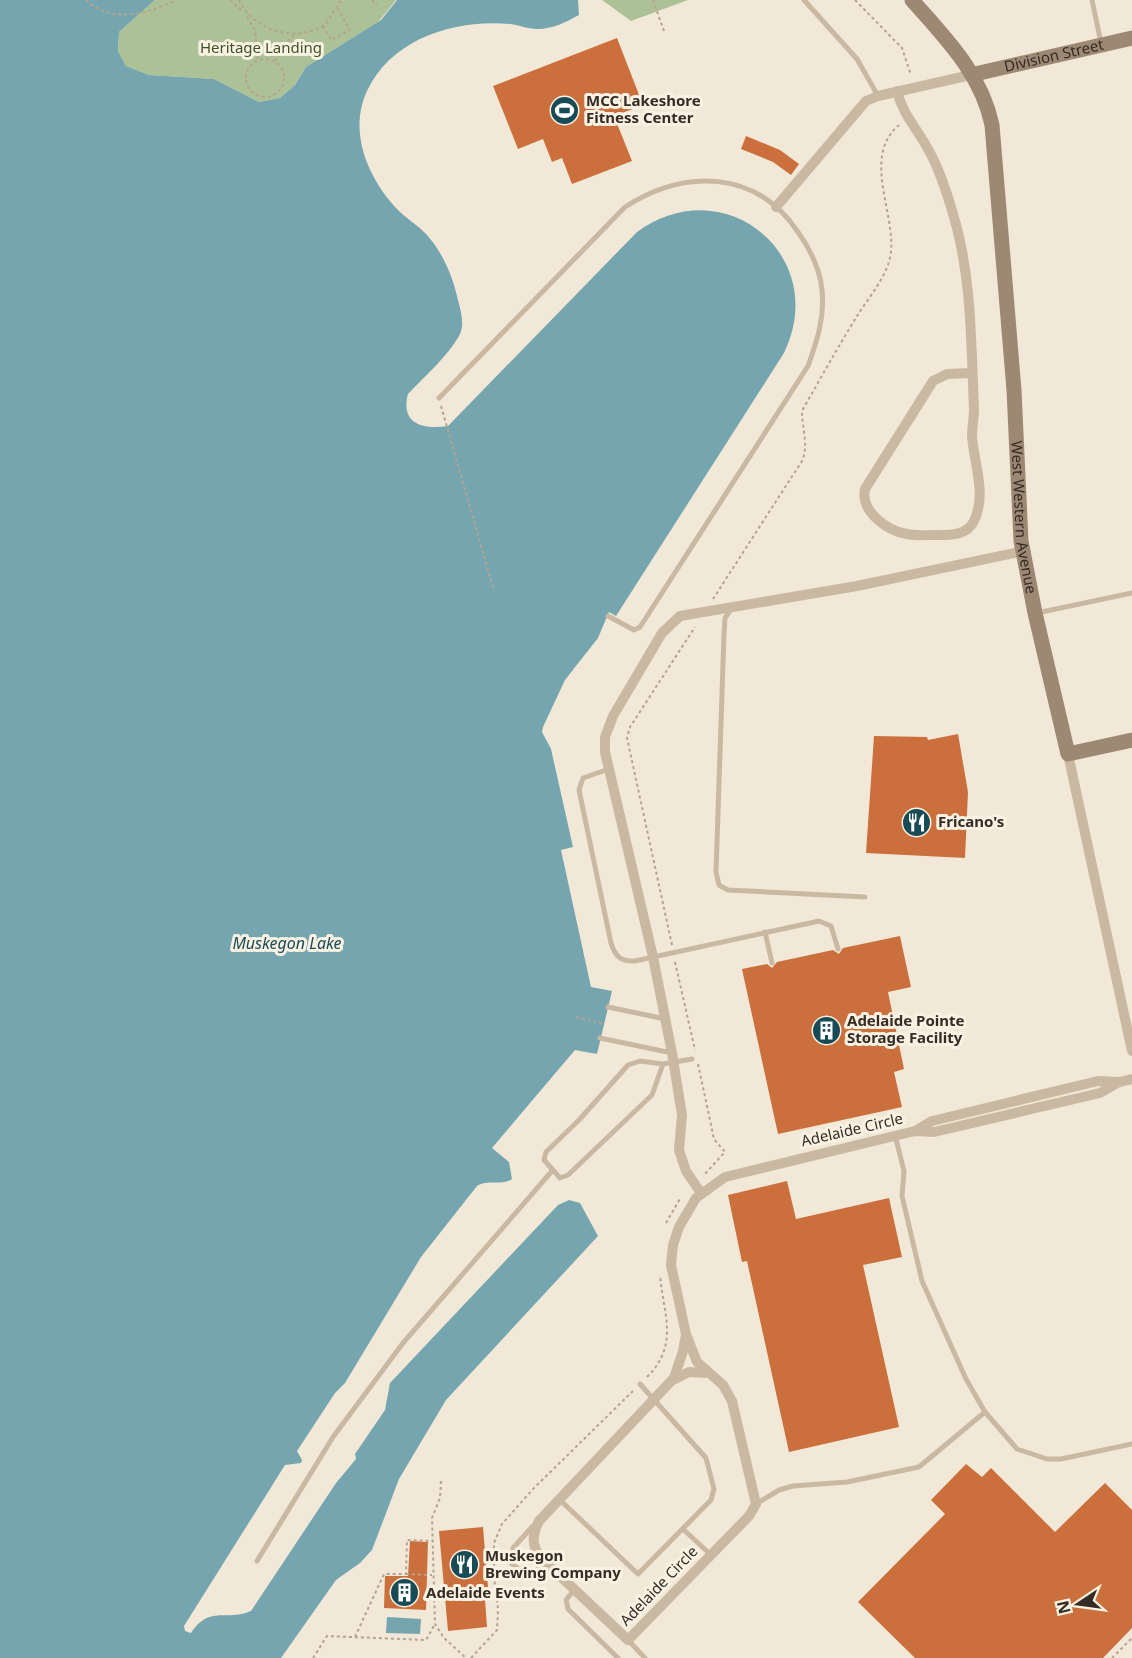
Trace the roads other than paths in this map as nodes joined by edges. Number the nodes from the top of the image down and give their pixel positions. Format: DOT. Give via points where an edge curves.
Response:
graph roads {
  1 [pos="804,0"];
  2 [pos="912,0"];
  3 [pos="1092,0"];
  4 [pos="1132,38"];
  5 [pos="1101,45"];
  6 [pos="975,74"];
  7 [pos="897,91"];
  8 [pos="878,96"];
  9 [pos="776,207"];
  10 [pos="971,373"];
  11 [pos="439,398"];
  12 [pos="1023,551"];
  13 [pos="1132,592"];
  14 [pos="735,605"];
  15 [pos="1035,613"];
  16 [pos="608,616"];
  17 [pos="1132,740"];
  18 [pos="1068,754"];
  19 [pos="609,769"];
  20 [pos="865,897"];
  21 [pos="765,932"];
  22 [pos="838,949"];
  23 [pos="654,957"];
  24 [pos="772,963"];
  25 [pos="608,1007"];
  26 [pos="665,1019"];
  27 [pos="600,1038"];
  28 [pos="1132,1051"];
  29 [pos="692,1059"];
  30 [pos="670,1060"];
  31 [pos="1132,1079"];
  32 [pos="895,1135"];
  33 [pos="552,1170"];
  34 [pos="701,1193"];
  35 [pos="686,1334"];
  36 [pos="710,1374"];
  37 [pos="672,1380"];
  38 [pos="640,1384"];
  39 [pos="654,1400"];
  40 [pos="985,1412"];
  41 [pos="1132,1444"];
  42 [pos="559,1499"];
  43 [pos="756,1504"];
  44 [pos="539,1521"];
  45 [pos="684,1530"];
  46 [pos="711,1555"];
  47 [pos="257,1561"];
  48 [pos="552,1567"];
  49 [pos="574,1590"];
  50 [pos="628,1640"];
  51 [pos="639,1655"];
  52 [pos="618,1658"];
  53 [pos="645,1658"];
  1 -- 8 [label="lane" via="857,59"];
  2 -- 6 [label="street, West Western Avenue"];
  3 -- 5 [label="lane"];
  4 -- 5 [label="street, Division Street"];
  5 -- 6 [label="street, Division Street"];
  6 -- 7 [label="street"];
  6 -- 12 [label="street, West Western Avenue" via="988,105 995,147"];
  7 -- 8 [label="street"];
  7 -- 10 [label="street" via="903,112 938,169 958,231 967,286"];
  8 -- 9 [label="street" via="857,109"];
  9 -- 11 [label="lane" via="750,189 705,180 650,191 625,207"];
  9 -- 16 [label="lane" via="807,244 823,291 821,330 808,366 640,627 634,630"];
  10 -- 10 [label="street" via="947,374 933,381 865,489 869,511 900,532 956,534 966,531 974,522 980,500 972,435"];
  12 -- 14 [label="street" via="856,586"];
  12 -- 15 [label="street, West Western Avenue"];
  13 -- 15 [label="lane"];
  14 -- 19 [label="street" via="684,614 662,633 607,729 604,744"];
  14 -- 20 [label="lane" via="724,622 716,872 719,885 728,890"];
  15 -- 18 [label="street, West Western Avenue"];
  17 -- 18 [label="street"];
  18 -- 28 [label="street, West Western Avenue"];
  19 -- 23 [label="street"];
  19 -- 23 [label="lane" via="583,778 579,789 611,943 615,954 626,961"];
  21 -- 22 [label="lane" via="823,922 833,930"];
  21 -- 23 [label="lane"];
  21 -- 24 [label="lane"];
  23 -- 26 [label="street"];
  25 -- 26 [label="lane"];
  26 -- 30 [label="street"];
  27 -- 30 [label="lane"];
  29 -- 30 [label="lane"];
  30 -- 33 [label="lane" via="652,1095 576,1169 564,1178"];
  30 -- 33 [label="lane" via="640,1061 622,1070 546,1152 544,1160"];
  30 -- 34 [label="street" via="682,1115 679,1150 686,1171"];
  31 -- 32 [label="street, Adelaide Circle" via="1100,1093 1067,1101 934,1132"];
  32 -- 34 [label="street, Adelaide Circle" via="735,1173"];
  32 -- 40 [label="lane" via="904,1172 902,1196 922,1281"];
  33 -- 47 [label="lane" via="404,1343 333,1437"];
  34 -- 35 [label="street, Adelaide Circle" via="684,1216 672,1253 672,1275"];
  35 -- 36 [label="street, Adelaide Circle" via="697,1362"];
  35 -- 37 [label="street, Adelaide Circle"];
  36 -- 37 [label="street" via="689,1372"];
  36 -- 43 [label="street, Adelaide Circle" via="723,1385 732,1401"];
  37 -- 39 [label="street, Adelaide Circle"];
  38 -- 39 [label="lane"];
  39 -- 42 [label="street, Adelaide Circle"];
  39 -- 45 [label="lane" via="708,1462 713,1498"];
  40 -- 41 [label="lane" via="1017,1449 1047,1459"];
  40 -- 43 [label="lane" via="919,1467 847,1482 793,1486"];
  42 -- 44 [label="street, Adelaide Circle"];
  42 -- 45 [label="lane" via="636,1574 643,1572"];
  43 -- 46 [label="street, Adelaide Circle"];
  44 -- 48 [label="street, Adelaide Circle" via="533,1533 534,1545"];
  44 -- 48 [label="lane" via="513,1548 511,1563 522,1572"];
  45 -- 46 [label="lane"];
  46 -- 50 [label="street, Adelaide Circle"];
  48 -- 49 [label="street, Adelaide Circle"];
  49 -- 50 [label="street, Adelaide Circle"];
  49 -- 52 [label="lane" via="566,1600 568,1609"];
  50 -- 51 [label="lane"];
  51 -- 53 [label="lane"];
}
